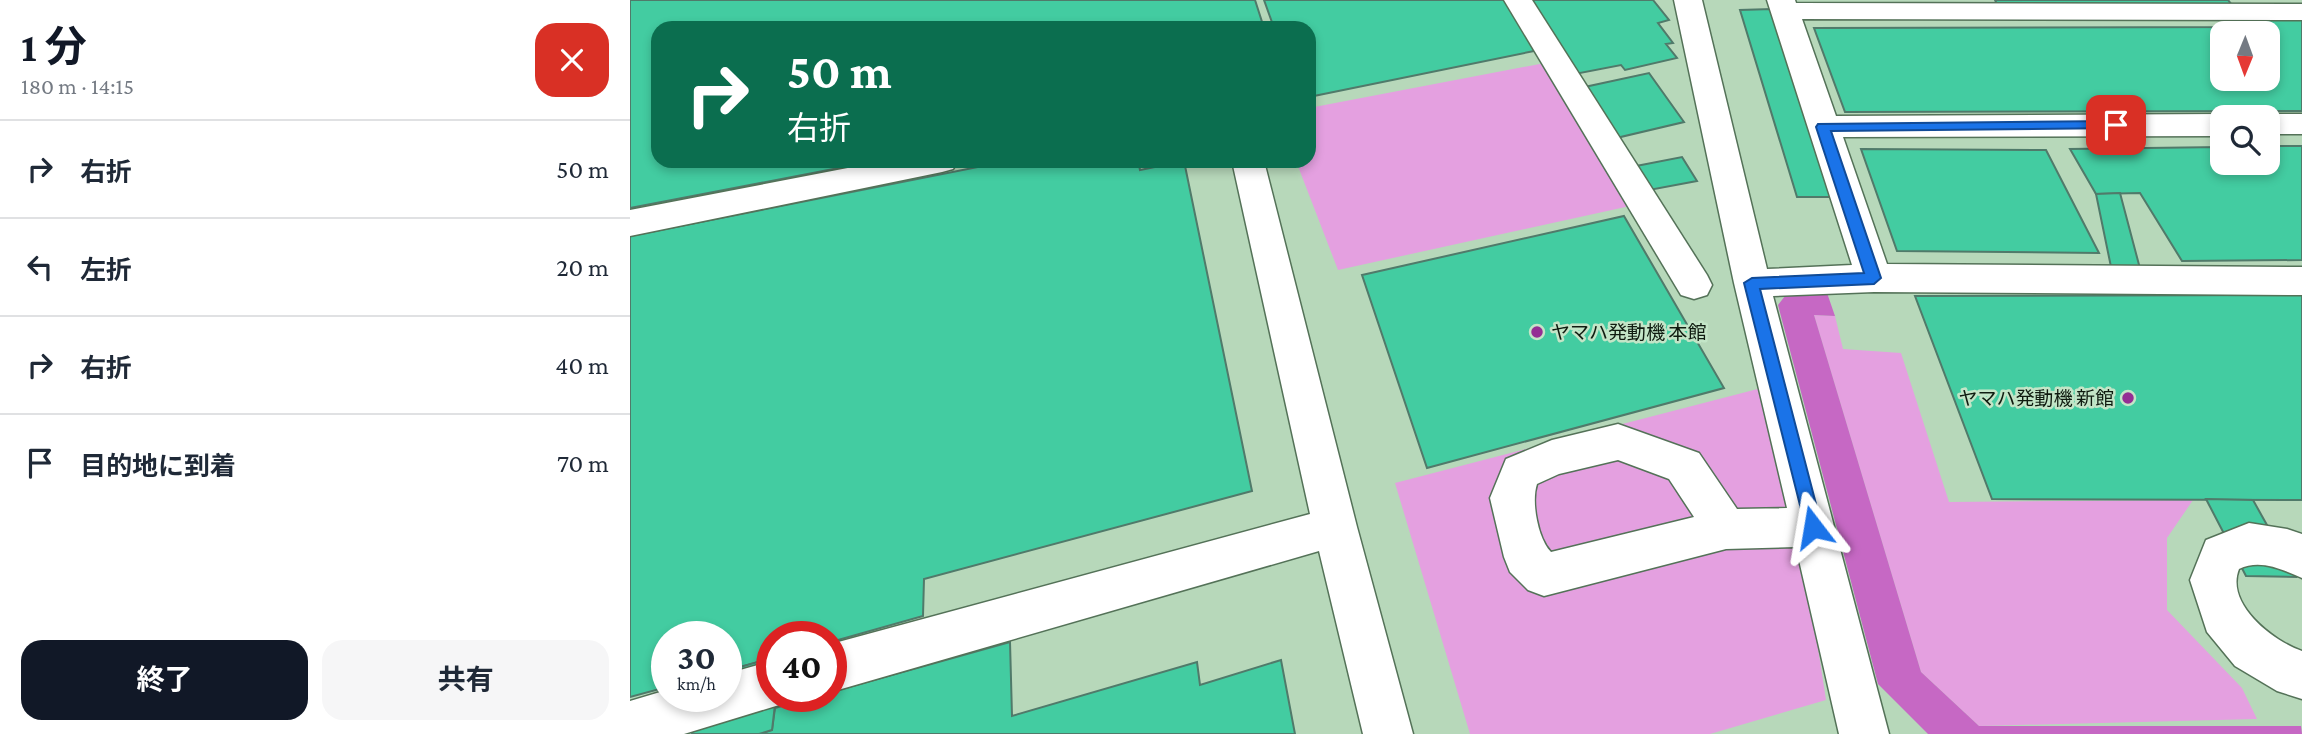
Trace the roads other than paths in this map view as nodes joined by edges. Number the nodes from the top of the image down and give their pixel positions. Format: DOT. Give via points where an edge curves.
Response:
graph roads {
  1 [pos="1518,0"];
  2 [pos="1688,0"];
  3 [pos="1783,5"];
  4 [pos="2302,12"];
  5 [pos="2280,124"];
  6 [pos="2302,124"];
  7 [pos="2210,125"];
  8 [pos="1823,127"];
  9 [pos="907,168"];
  10 [pos="1250,168"];
  11 [pos="630,223"];
  12 [pos="1874,278"];
  13 [pos="2302,281"];
  14 [pos="1752,283"];
  15 [pos="1694,285"];
  16 [pos="1335,527"];
  17 [pos="1813,527"];
  18 [pos="1726,528"];
  19 [pos="2302,557"];
  20 [pos="847,664"];
  21 [pos="2302,676"];
  22 [pos="756,690"];
  23 [pos="630,725"];
  24 [pos="1388,734"];
  25 [pos="1864,734"];
  1 -- 15 [label="street"];
  2 -- 14 [label="street"];
  3 -- 4 [label="street"];
  3 -- 8 [label="street"];
  5 -- 6 [label="street"];
  7 -- 8 [label="street"];
  8 -- 12 [label="street"];
  9 -- 11 [label="street"];
  10 -- 16 [label="street"];
  12 -- 13 [label="street"];
  12 -- 14 [label="street"];
  14 -- 17 [label="street"];
  16 -- 20 [label="street"];
  16 -- 24 [label="street"];
  17 -- 18 [label="street"];
  17 -- 25 [label="street"];
  18 -- 18 [label="street" via="1544,575 1526,557 1511,498 1521,472 1552,458 1618,442 1684,466"];
  19 -- 21 [label="street" via="2287,549 2249,543 2222,555 2212,580 2223,616 2252,650"];
  22 -- 23 [label="street"];
}
